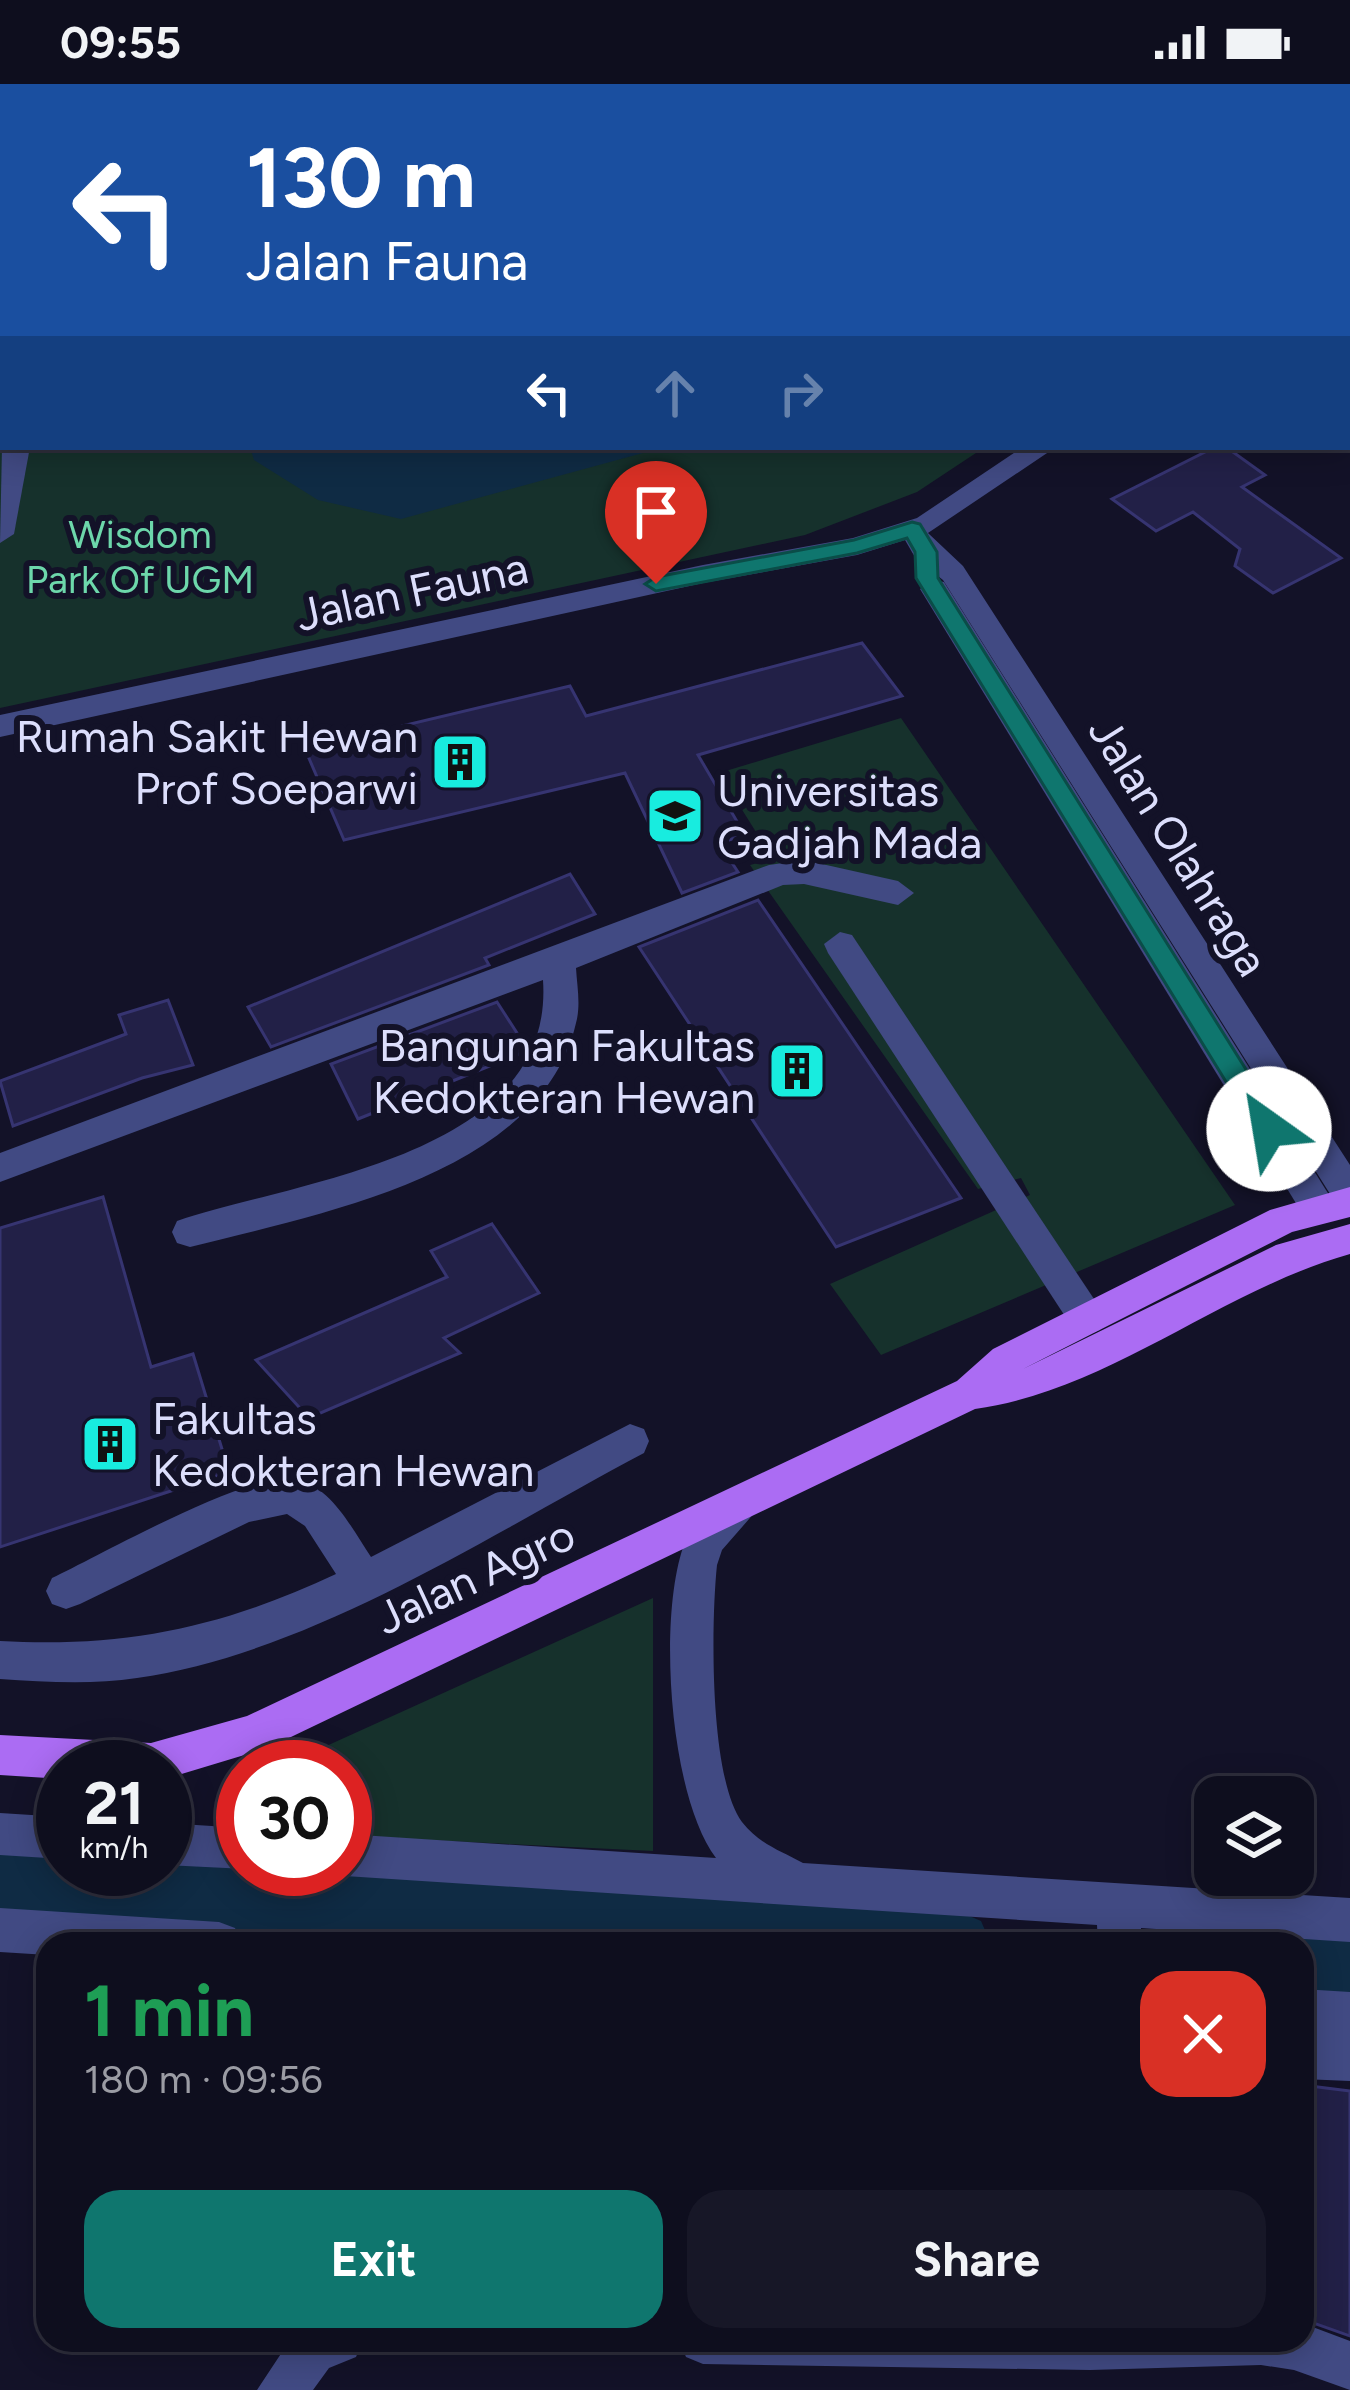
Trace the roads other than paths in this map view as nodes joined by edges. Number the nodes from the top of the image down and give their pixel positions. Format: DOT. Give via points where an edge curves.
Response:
graph roads {
  1 [pos="15,450"];
  2 [pos="1037,450"];
  3 [pos="1065,450"];
  4 [pos="978,495"];
  5 [pos="0,533"];
  6 [pos="919,540"];
  7 [pos="0,726"];
  8 [pos="898,893"];
  9 [pos="840,944"];
  10 [pos="559,962"];
  11 [pos="0,1168"];
  12 [pos="1339,1202"];
  13 [pos="190,1232"];
  14 [pos="1350,1236"];
  15 [pos="1088,1319"];
  16 [pos="970,1393"];
  17 [pos="630,1441"];
  18 [pos="746,1500"];
  19 [pos="362,1578"];
  20 [pos="67,1591"];
  21 [pos="0,1660"];
  22 [pos="0,1755"];
  23 [pos="0,1834"];
  24 [pos="36,1836"];
  25 [pos="372,1858"];
  26 [pos="814,1885"];
  27 [pos="1350,1920"];
  28 [pos="1119,1927"];
  29 [pos="0,1930"];
  30 [pos="36,1932"];
  31 [pos="1314,2012"];
  32 [pos="1350,2014"];
  33 [pos="1314,2056"];
  34 [pos="1350,2057"];
  35 [pos="1314,2351"];
  36 [pos="311,2352"];
  37 [pos="1350,2367"];
  38 [pos="282,2390"];
  1 -- 5 [label="street"];
  2 -- 4 [label="street"];
  3 -- 4 [label="street"];
  4 -- 6 [label="street"];
  6 -- 7 [label="street, Jalan Fauna" via="874,537"];
  6 -- 12 [label="street, Jalan Olahraga" via="927,578"];
  8 -- 10 [label="street" via="779,873"];
  9 -- 15 [label="street"];
  10 -- 11 [label="street"];
  10 -- 13 [label="street" via="560,1024 514,1103 407,1168"];
  12 -- 14 [label="main road"];
  12 -- 15 [label="main road, Jalan Agro"];
  14 -- 16 [label="main road, Jalan Agro" via="1307,1247 1029,1385"];
  15 -- 16 [label="main road, Jalan Agro" via="1006,1360"];
  16 -- 18 [label="main road, Jalan Agro"];
  17 -- 19 [label="street"];
  18 -- 22 [label="main road, Jalan Agro" via="220,1747 151,1762"];
  18 -- 26 [label="street" via="704,1544 693,1579 702,1771 732,1844 770,1872"];
  19 -- 20 [label="street" via="319,1514 291,1496 243,1506"];
  19 -- 21 [label="street" via="261,1623 154,1657"];
  23 -- 24 [label="street"];
  25 -- 26 [label="street"];
  26 -- 28 [label="street"];
  27 -- 28 [label="street"];
  29 -- 30 [label="street"];
  31 -- 32 [label="street"];
  33 -- 34 [label="street"];
  35 -- 37 [label="street"];
  36 -- 38 [label="street"];
}
